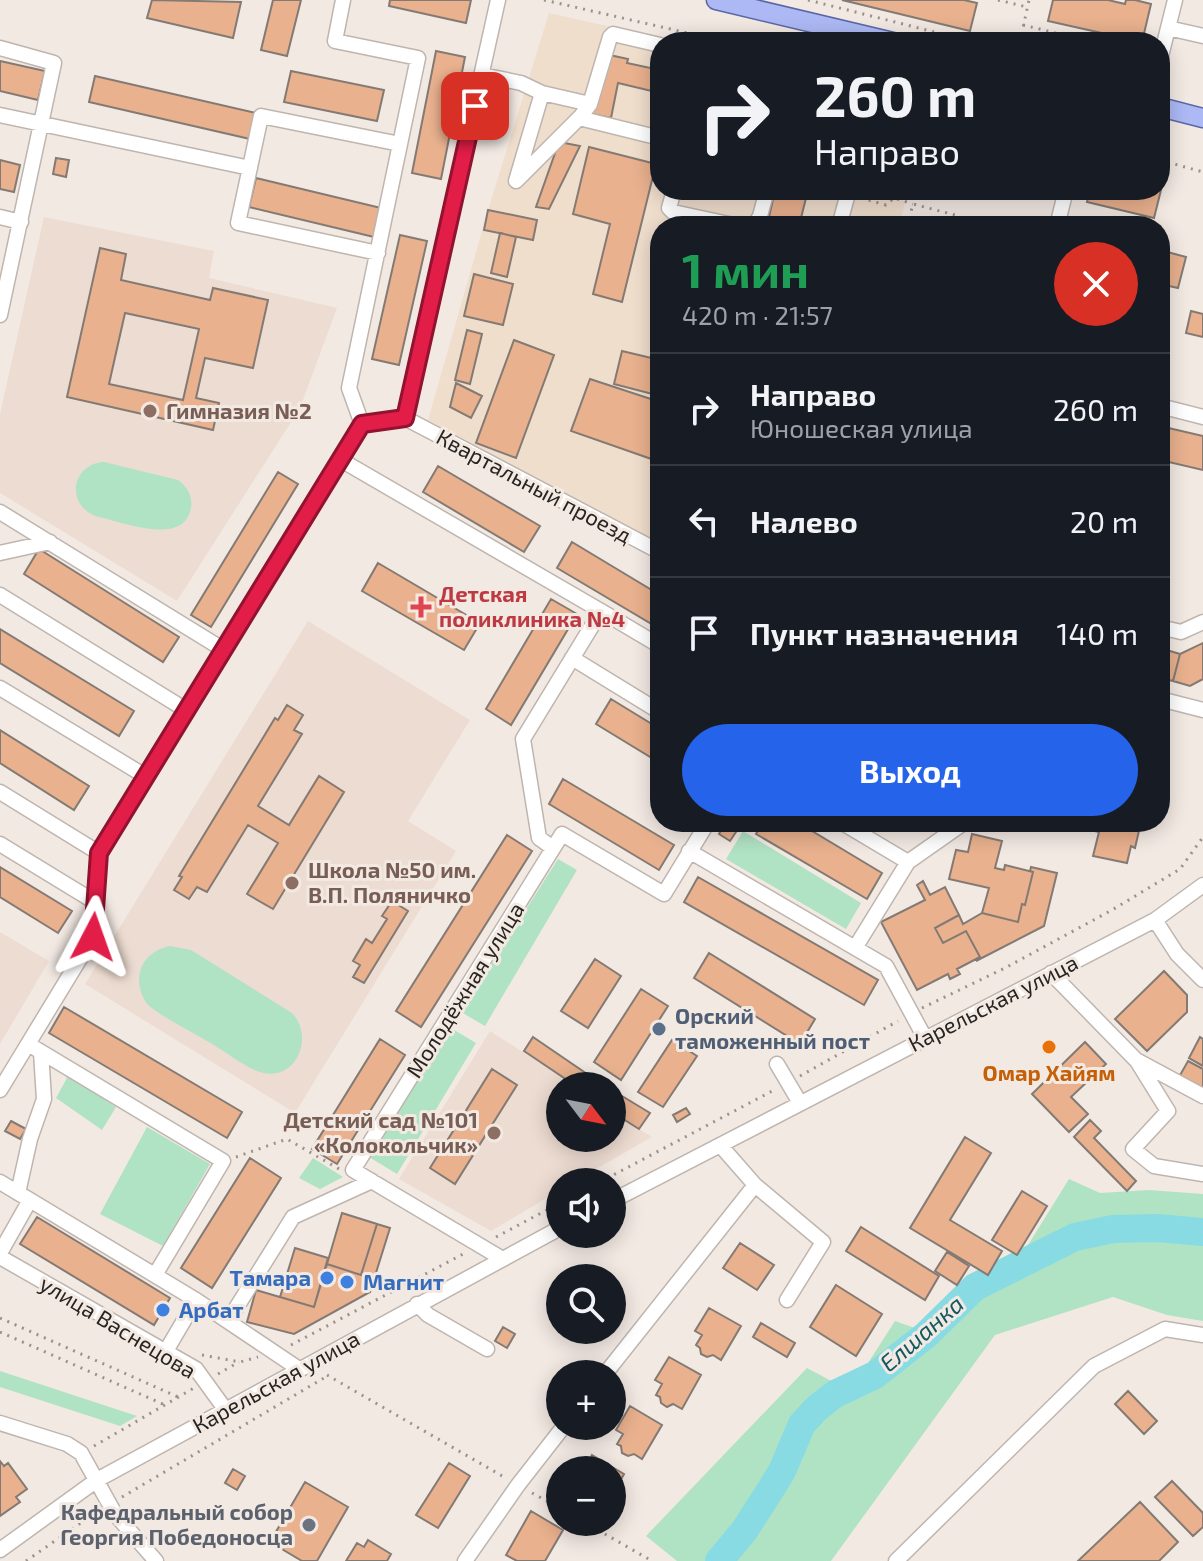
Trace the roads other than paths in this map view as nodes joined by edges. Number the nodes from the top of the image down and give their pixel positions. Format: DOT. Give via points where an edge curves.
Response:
graph roads {
  1 [pos="343,0"];
  2 [pos="498,0"];
  3 [pos="716,0"];
  4 [pos="1175,0"];
  5 [pos="766,6"];
  6 [pos="1168,28"];
  7 [pos="855,32"];
  8 [pos="1167,32"];
  9 [pos="1203,36"];
  10 [pos="650,43"];
  11 [pos="0,48"];
  12 [pos="482,75"];
  13 [pos="542,93"];
  14 [pos="590,104"];
  15 [pos="1170,110"];
  16 [pos="0,115"];
  17 [pos="579,118"];
  18 [pos="1203,118"];
  19 [pos="43,124"];
  20 [pos="650,136"];
  21 [pos="400,144"];
  22 [pos="250,168"];
  23 [pos="0,217"];
  24 [pos="21,222"];
  25 [pos="378,253"];
  26 [pos="0,315"];
  27 [pos="1170,409"];
  28 [pos="1203,417"];
  29 [pos="405,418"];
  30 [pos="362,424"];
  31 [pos="341,460"];
  32 [pos="0,512"];
  33 [pos="50,542"];
  34 [pos="650,547"];
  35 [pos="0,553"];
  36 [pos="0,595"];
  37 [pos="601,611"];
  38 [pos="1203,622"];
  39 [pos="1170,629"];
  40 [pos="650,640"];
  41 [pos="224,650"];
  42 [pos="572,658"];
  43 [pos="0,688"];
  44 [pos="1170,702"];
  45 [pos="650,706"];
  46 [pos="186,710"];
  47 [pos="1203,710"];
  48 [pos="145,776"];
  49 [pos="0,792"];
  50 [pos="701,832"];
  51 [pos="858,832"];
  52 [pos="951,832"];
  53 [pos="0,844"];
  54 [pos="553,848"];
  55 [pos="689,851"];
  56 [pos="99,853"];
  57 [pos="908,862"];
  58 [pos="1203,885"];
  59 [pos="95,902"];
  60 [pos="1155,920"];
  61 [pos="855,948"];
  62 [pos="1051,973"];
  63 [pos="1203,980"];
  64 [pos="925,1038"];
  65 [pos="28,1044"];
  66 [pos="41,1052"];
  67 [pos="1136,1060"];
  68 [pos="777,1064"];
  69 [pos="0,1090"];
  70 [pos="1203,1096"];
  71 [pos="800,1103"];
  72 [pos="720,1145"];
  73 [pos="1203,1174"];
  74 [pos="372,1181"];
  75 [pos="0,1182"];
  76 [pos="755,1185"];
  77 [pos="626,1194"];
  78 [pos="24,1196"];
  79 [pos="546,1235"];
  80 [pos="0,1255"];
  81 [pos="501,1258"];
  82 [pos="155,1275"];
  83 [pos="196,1300"];
  84 [pos="787,1300"];
  85 [pos="417,1304"];
  86 [pos="228,1321"];
  87 [pos="1203,1335"];
  88 [pos="487,1349"];
  89 [pos="166,1351"];
  90 [pos="616,1360"];
  91 [pos="299,1369"];
  92 [pos="225,1409"];
  93 [pos="0,1423"];
  94 [pos="553,1440"];
  95 [pos="97,1480"];
  96 [pos="0,1550"];
  97 [pos="156,1561"];
  98 [pos="465,1561"];
  99 [pos="896,1561"];
  1 -- 21 [label="street" via="335,41 418,58"];
  2 -- 12 [label="street"];
  3 -- 5 [label="main road"];
  4 -- 6 [label="street"];
  5 -- 7 [label="main road"];
  6 -- 8 [label="street"];
  6 -- 9 [label="street"];
  10 -- 14 [label="street" via="610,37"];
  11 -- 19 [label="street" via="54,63"];
  12 -- 13 [label="street"];
  12 -- 29 [label="street"];
  13 -- 14 [label="street"];
  13 -- 17 [label="street" via="516,181"];
  14 -- 17 [label="street"];
  15 -- 18 [label="main road"];
  16 -- 19 [label="street"];
  17 -- 20 [label="street"];
  19 -- 22 [label="street"];
  19 -- 24 [label="street"];
  21 -- 22 [label="street" via="261,116"];
  21 -- 25 [label="street"];
  22 -- 25 [label="street" via="238,223"];
  23 -- 24 [label="street"];
  24 -- 26 [label="street"];
  25 -- 30 [label="street" via="349,388"];
  27 -- 28 [label="street"];
  29 -- 30 [label="street"];
  29 -- 34 [label="street, Квартальный проезд"];
  30 -- 31 [label="street"];
  31 -- 37 [label="street"];
  31 -- 41 [label="street"];
  32 -- 33 [label="street"];
  33 -- 35 [label="street"];
  33 -- 41 [label="street"];
  36 -- 46 [label="street"];
  37 -- 40 [label="street"];
  37 -- 42 [label="street"];
  38 -- 39 [label="street" via="1181,632"];
  41 -- 46 [label="street"];
  42 -- 45 [label="street"];
  42 -- 54 [label="street" via="523,739 539,838"];
  43 -- 48 [label="street"];
  44 -- 47 [label="street"];
  46 -- 48 [label="street"];
  48 -- 56 [label="street"];
  49 -- 56 [label="street"];
  50 -- 55 [label="street"];
  51 -- 57 [label="street"];
  52 -- 57 [label="street"];
  53 -- 59 [label="street"];
  54 -- 55 [label="street" via="562,834 664,894"];
  54 -- 74 [label="street, Молодёжная улица" via="353,1170"];
  55 -- 61 [label="street"];
  56 -- 59 [label="street"];
  57 -- 61 [label="street"];
  58 -- 60 [label="street, Карельская улица"];
  59 -- 65 [label="street" via="93,937"];
  60 -- 62 [label="street, Карельская улица"];
  60 -- 63 [label="street" via="1177,954"];
  61 -- 64 [label="street" via="886,966"];
  62 -- 64 [label="street, Карельская улица"];
  62 -- 67 [label="street"];
  64 -- 71 [label="street, Карельская улица"];
  65 -- 66 [label="street"];
  65 -- 69 [label="street"];
  66 -- 78 [label="street" via="44,1099 30,1139"];
  66 -- 82 [label="street" via="223,1161"];
  67 -- 70 [label="street"];
  67 -- 73 [label="street" via="1168,1111 1133,1149 1154,1166"];
  68 -- 71 [label="street"];
  71 -- 72 [label="street, Карельская улица"];
  72 -- 76 [label="street"];
  72 -- 77 [label="street, Карельская улица"];
  74 -- 81 [label="street"];
  74 -- 86 [label="street" via="293,1217"];
  75 -- 78 [label="street"];
  76 -- 84 [label="street" via="823,1242"];
  76 -- 90 [label="street"];
  78 -- 80 [label="street"];
  78 -- 82 [label="street"];
  79 -- 81 [label="street, Карельская улица"];
  80 -- 89 [label="street, улица Васнецова"];
  81 -- 85 [label="street, Карельская улица"];
  82 -- 83 [label="street"];
  83 -- 86 [label="street"];
  83 -- 89 [label="street"];
  85 -- 88 [label="street"];
  85 -- 91 [label="street, Карельская улица"];
  86 -- 91 [label="street"];
  87 -- 99 [label="street" via="1165,1329 1094,1366"];
  89 -- 92 [label="street, улица Васнецова" via="196,1369"];
  91 -- 92 [label="street, Карельская улица"];
  92 -- 95 [label="street, Карельская улица"];
  93 -- 95 [label="street" via="67,1444 81,1453"];
  94 -- 98 [label="street"];
  95 -- 96 [label="street, Карельская улица"];
  95 -- 97 [label="street" via="115,1514"];
}
